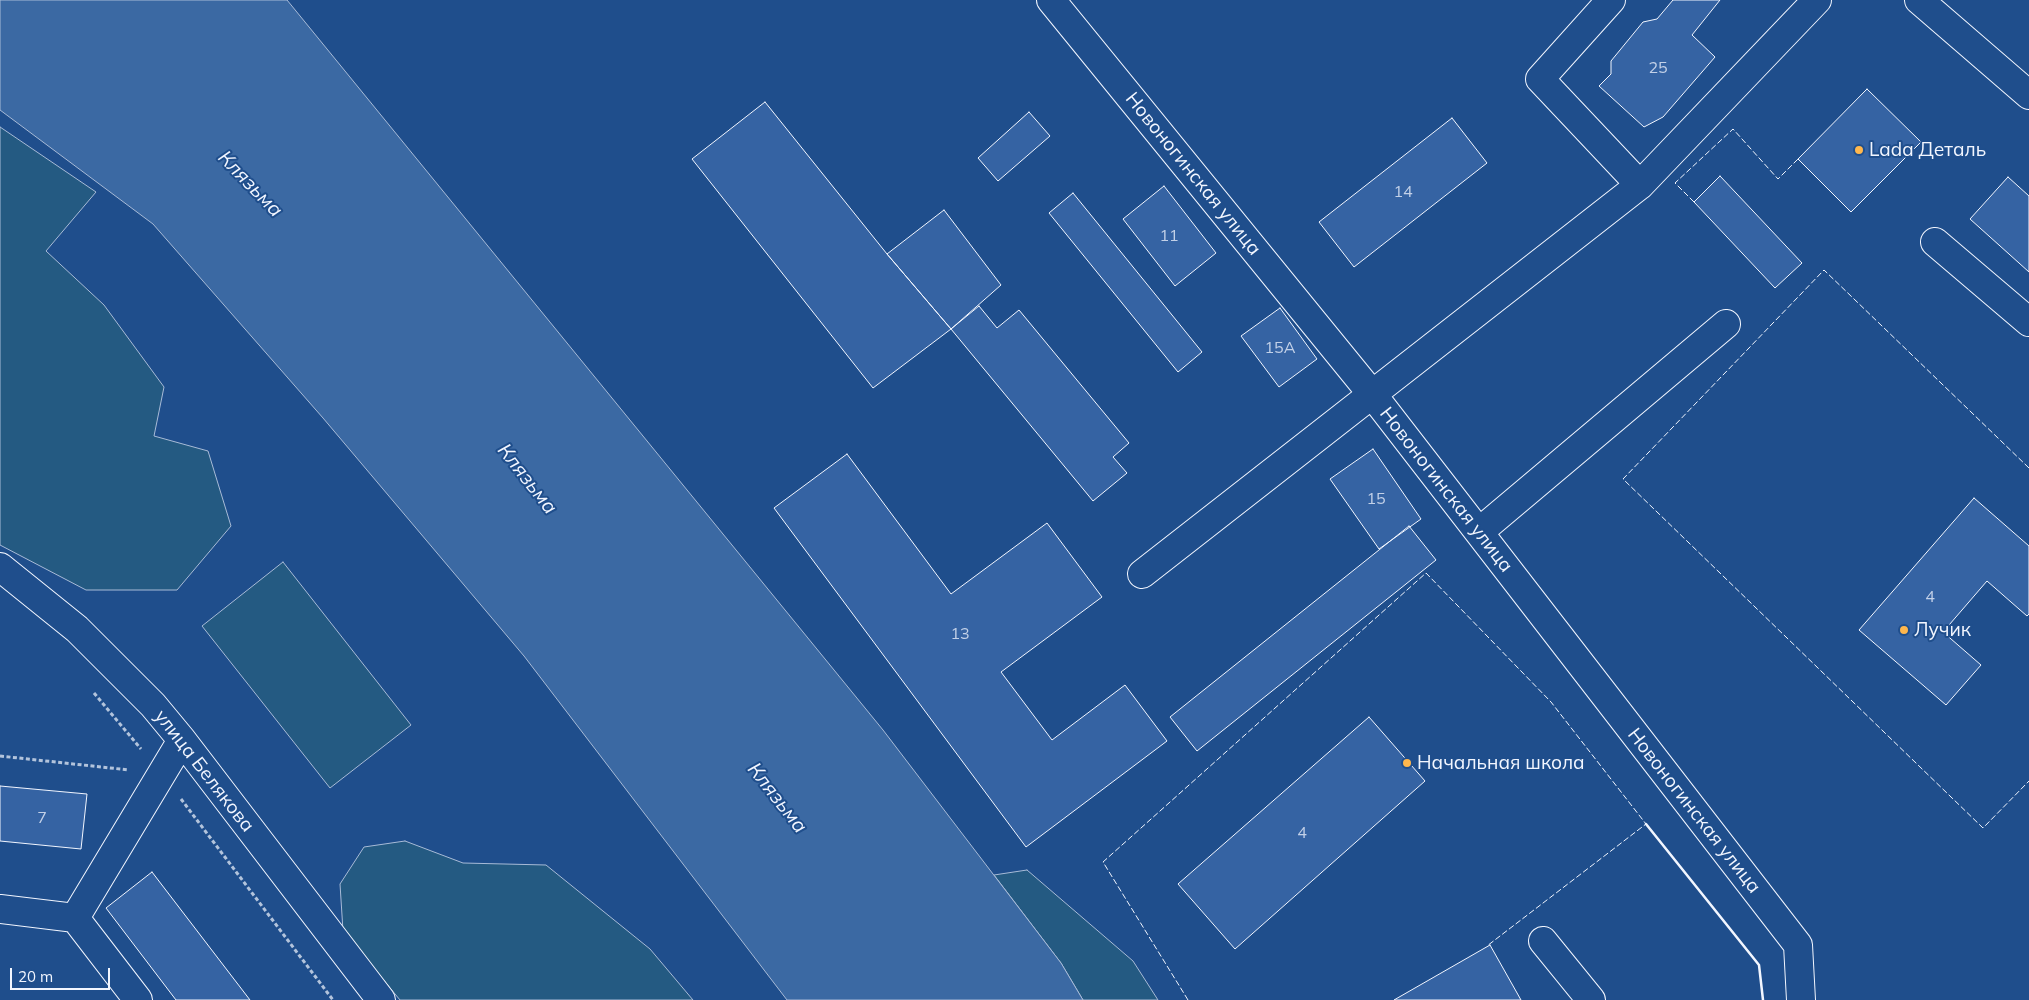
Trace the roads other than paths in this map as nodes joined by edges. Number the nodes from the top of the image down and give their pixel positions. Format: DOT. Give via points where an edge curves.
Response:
graph roads {
  1 [pos="1051,0"];
  2 [pos="1611,0"];
  3 [pos="1817,0"];
  4 [pos="1919,0"];
  5 [pos="2029,95"];
  6 [pos="1640,185"];
  7 [pos="1936,242"];
  8 [pos="2029,322"];
  9 [pos="1726,324"];
  10 [pos="1372,394"];
  11 [pos="1479,532"];
  12 [pos="0,567"];
  13 [pos="1142,574"];
  14 [pos="182,740"];
  15 [pos="0,909"];
  16 [pos="75,918"];
  17 [pos="1544,941"];
  18 [pos="138,1000"];
  19 [pos="381,1000"];
  20 [pos="1591,1000"];
  21 [pos="1802,1000"];
  1 -- 10 [label="street, Новоногинская улица"];
  2 -- 6 [label="street" via="1540,79"];
  3 -- 6 [label="street"];
  4 -- 5 [label="street"];
  6 -- 10 [label="street"];
  7 -- 8 [label="street"];
  9 -- 11 [label="street"];
  10 -- 11 [label="street, Новоногинская улица"];
  10 -- 13 [label="street"];
  11 -- 21 [label="street, Новоногинская улица" via="1798,945"];
  12 -- 14 [label="street, улица Белякова" via="89,641 153,705"];
  14 -- 16 [label="street"];
  14 -- 19 [label="street, улица Белякова"];
  15 -- 16 [label="street"];
  16 -- 18 [label="street"];
  17 -- 20 [label="street"];
}
